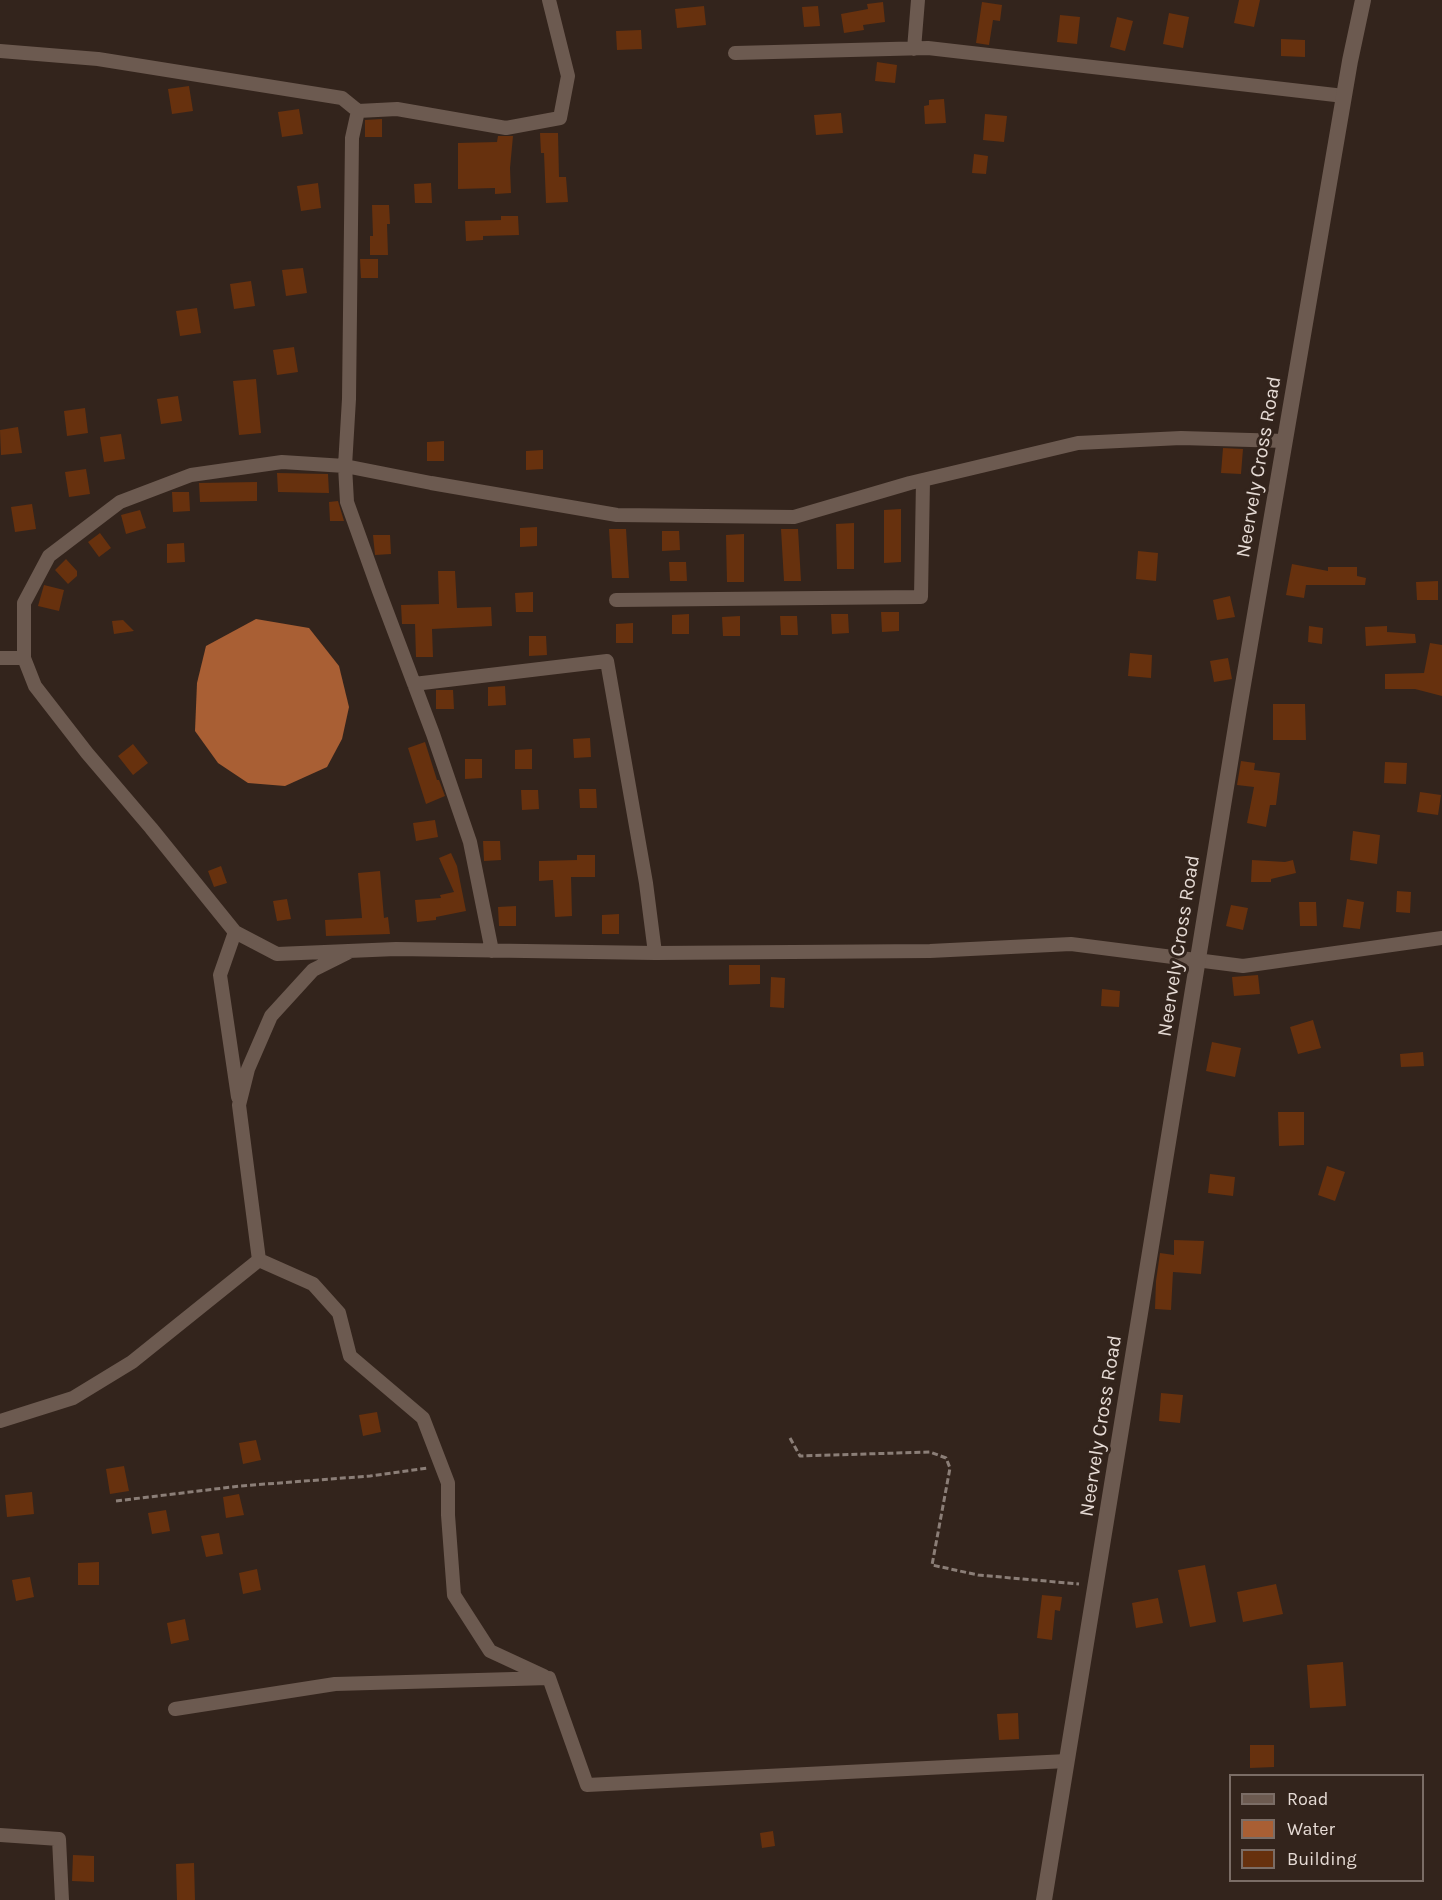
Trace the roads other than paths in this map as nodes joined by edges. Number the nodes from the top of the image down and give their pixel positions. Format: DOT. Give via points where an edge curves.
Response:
graph roads {
  1 [pos="549,0"];
  2 [pos="918,0"];
  3 [pos="1363,0"];
  4 [pos="914,49"];
  5 [pos="0,51"];
  6 [pos="735,53"];
  7 [pos="1344,96"];
  8 [pos="358,111"];
  9 [pos="1285,441"];
  10 [pos="345,466"];
  11 [pos="923,480"];
  12 [pos="616,600"];
  13 [pos="0,658"];
  14 [pos="24,658"];
  15 [pos="414,684"];
  16 [pos="235,932"];
  17 [pos="1442,938"];
  18 [pos="351,951"];
  19 [pos="492,951"];
  20 [pos="655,953"];
  21 [pos="1198,961"];
  22 [pos="240,1105"];
  23 [pos="259,1260"];
  24 [pos="0,1421"];
  25 [pos="549,1678"];
  26 [pos="175,1709"];
  27 [pos="1067,1761"];
  28 [pos="0,1835"];
  29 [pos="62,1900"];
  30 [pos="1044,1900"];
  1 -- 8 [label="street" via="568,76 560,118 507,128 397,109"];
  2 -- 4 [label="street"];
  3 -- 7 [label="street, Neervely Cross Road"];
  4 -- 6 [label="street"];
  4 -- 7 [label="street"];
  5 -- 8 [label="street" via="98,59 342,98"];
  7 -- 9 [label="street, Neervely Cross Road"];
  8 -- 10 [label="street" via="352,138"];
  9 -- 11 [label="street" via="1182,438 1078,443"];
  9 -- 21 [label="street, Neervely Cross Road"];
  10 -- 11 [label="street" via="617,515 794,517"];
  10 -- 14 [label="street" via="282,462 191,475 120,502 49,556 24,603"];
  10 -- 15 [label="street" via="347,502"];
  11 -- 12 [label="street" via="921,597"];
  13 -- 14 [label="street"];
  14 -- 16 [label="street" via="41,694"];
  15 -- 19 [label="street" via="470,842"];
  15 -- 20 [label="street" via="607,661"];
  16 -- 18 [label="street" via="277,954"];
  16 -- 22 [label="street" via="220,975"];
  17 -- 21 [label="street" via="1243,966"];
  18 -- 19 [label="street"];
  18 -- 22 [label="street" via="313,970 271,1016 248,1069"];
  19 -- 20 [label="street"];
  20 -- 21 [label="street" via="930,951 1071,944"];
  21 -- 27 [label="street, Neervely Cross Road"];
  22 -- 23 [label="street"];
  23 -- 24 [label="street" via="132,1362 73,1398"];
  23 -- 25 [label="street" via="313,1284 339,1313 350,1356 423,1418 448,1483 454,1595 490,1651"];
  25 -- 26 [label="street" via="335,1684"];
  25 -- 27 [label="street" via="587,1785"];
  27 -- 30 [label="street, Neervely Cross Road"];
  28 -- 29 [label="street" via="59,1839"];
}
